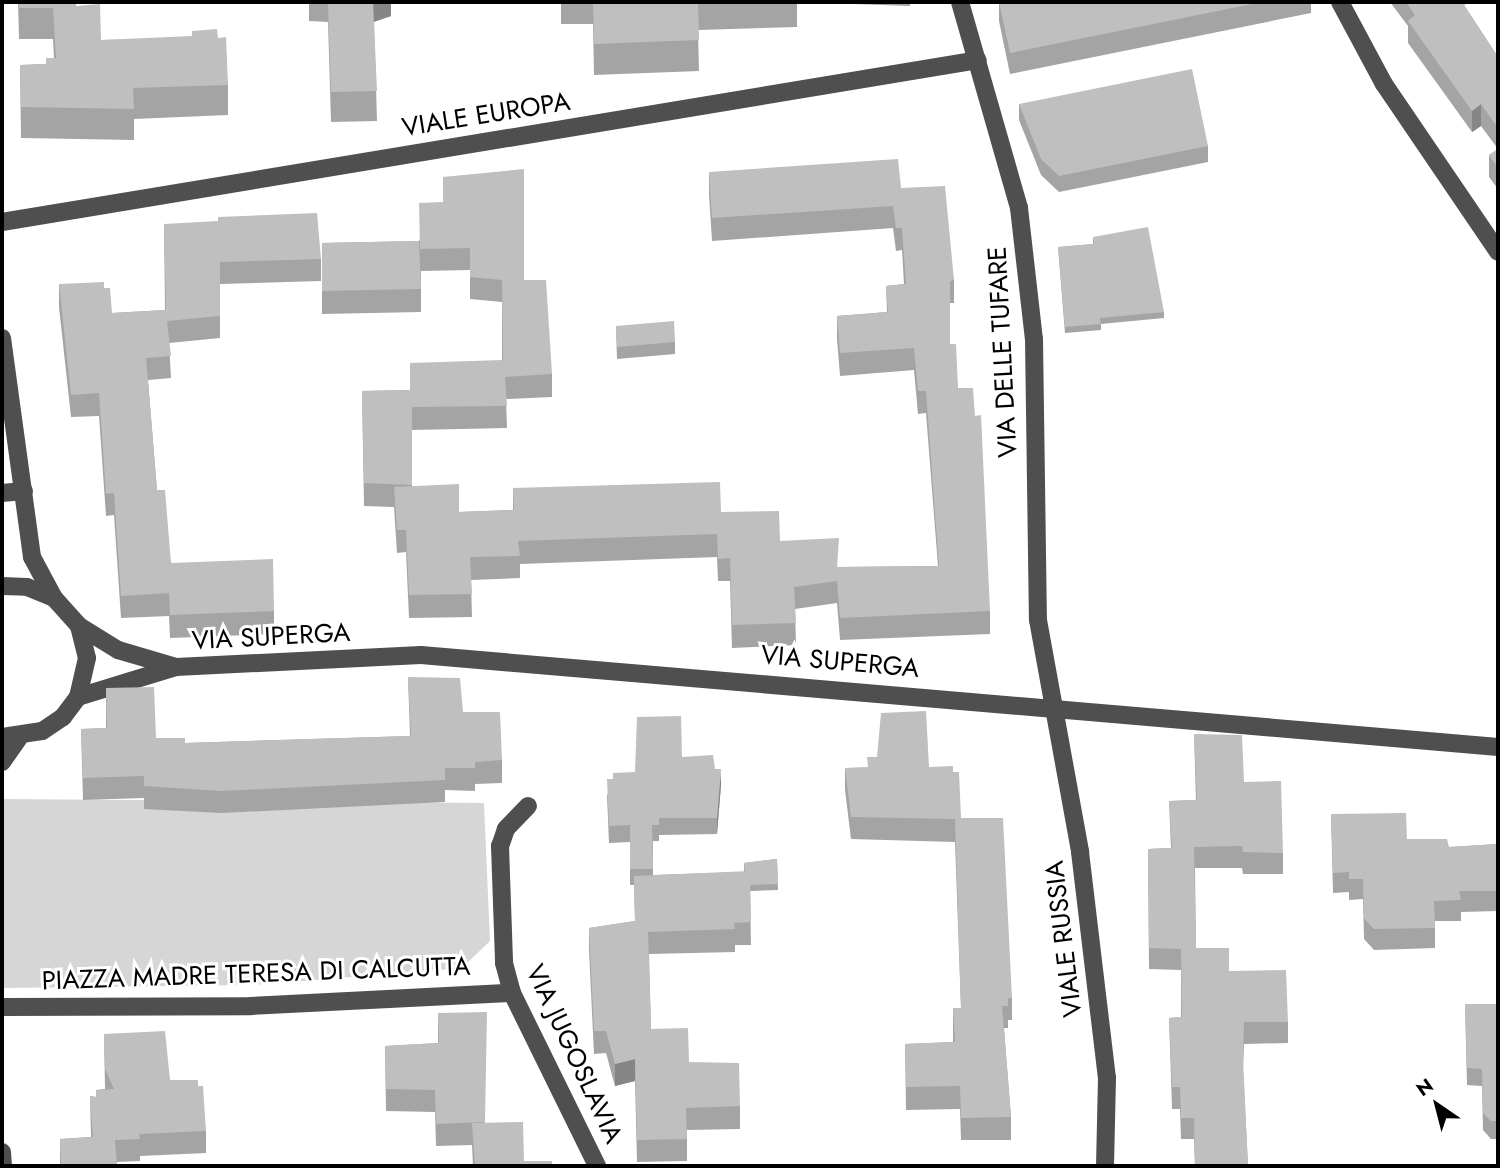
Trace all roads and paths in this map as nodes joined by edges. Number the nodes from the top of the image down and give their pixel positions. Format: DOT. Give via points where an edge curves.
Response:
graph roads {
  1 [pos="960,2"];
  2 [pos="1340,2"];
  3 [pos="978,60"];
  4 [pos="2,222"];
  5 [pos="1498,252"];
  6 [pos="2,338"];
  7 [pos="24,491"];
  8 [pos="2,493"];
  9 [pos="2,586"];
  10 [pos="54,598"];
  11 [pos="79,626"];
  12 [pos="176,667"];
  13 [pos="78,697"];
  14 [pos="1054,706"];
  15 [pos="10,738"];
  16 [pos="1498,747"];
  17 [pos="2,762"];
  18 [pos="528,806"];
  19 [pos="512,993"];
  20 [pos="2,1007"];
  21 [pos="2,1152"];
  22 [pos="3,1166"];
  23 [pos="597,1166"];
  24 [pos="1105,1166"];
  1 -- 3 [label="street, VIA DELLE TUFARE"];
  2 -- 5 [label="street" via="1384,84"];
  3 -- 4 [label="street, VIALE EUROPA"];
  3 -- 14 [label="street, VIA DELLE TUFARE" via="1008,159 1026,268 1034,339 1038,620"];
  6 -- 7 [label="street"];
  7 -- 8 [label="street"];
  7 -- 10 [label="street" via="32,557"];
  9 -- 10 [label="street" via="27,587"];
  10 -- 11 [label="street"];
  11 -- 12 [label="street, VIA SUPERGA" via="118,650"];
  11 -- 13 [label="street" via="87,658"];
  12 -- 13 [label="street, VIA SUPERGA"];
  12 -- 14 [label="street, VIA SUPERGA" via="421,655"];
  13 -- 15 [label="street" via="63,717 42,731"];
  14 -- 16 [label="street, VIA SUPERGA"];
  14 -- 24 [label="street, VIALE RUSSIA" via="1080,852 1107,1078"];
  15 -- 17 [label="street"];
  18 -- 19 [label="street, VIA JUGOSLAVIA" via="506,829 500,846 504,963"];
  19 -- 20 [label="street, PIAZZA MADRE TERESA DI CALCUTTA" via="251,1006"];
  19 -- 23 [label="street, VIA JUGOSLAVIA"];
  21 -- 22 [label="street"];
}
